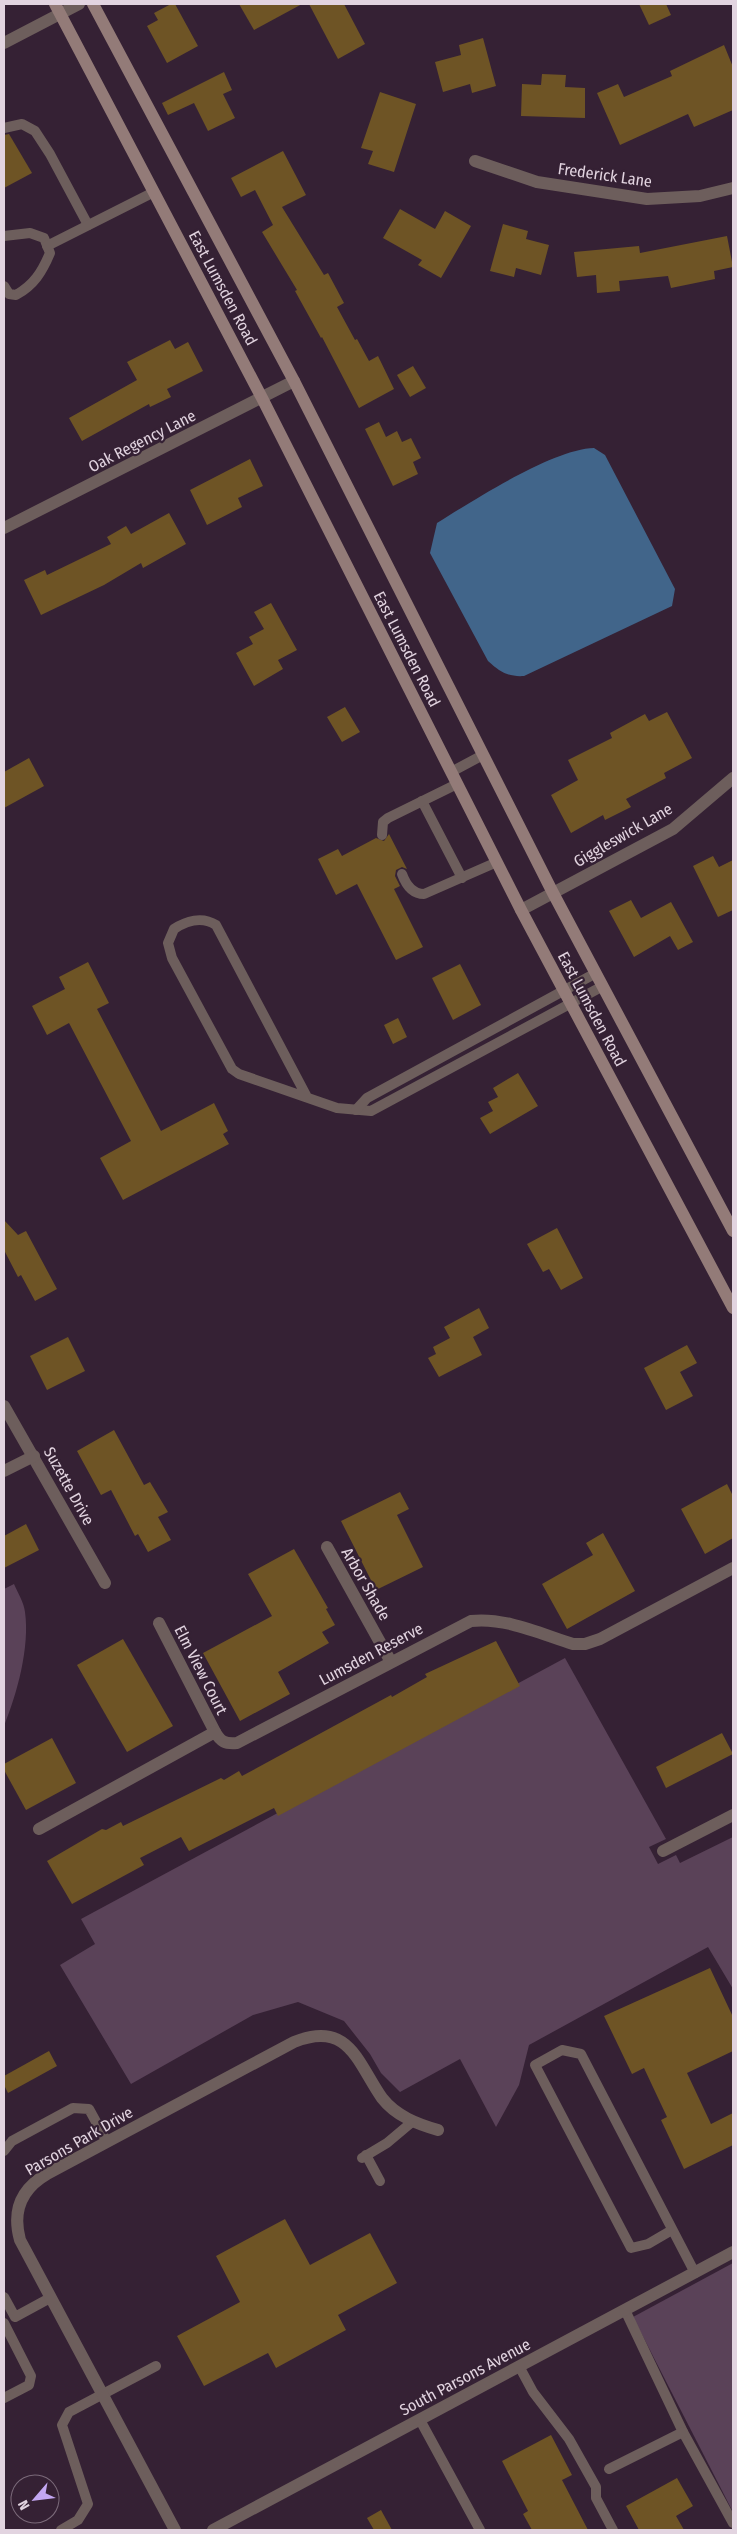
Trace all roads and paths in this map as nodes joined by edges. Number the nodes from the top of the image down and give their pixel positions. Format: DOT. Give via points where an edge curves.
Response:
graph roads {
  1 [pos="79,4"];
  2 [pos="93,4"];
  3 [pos="57,9"];
  4 [pos="4,43"];
  5 [pos="4,128"];
  6 [pos="475,161"];
  7 [pos="733,188"];
  8 [pos="154,192"];
  9 [pos="88,225"];
  10 [pos="4,236"];
  11 [pos="47,246"];
  12 [pos="6,290"];
  13 [pos="294,381"];
  14 [pos="262,398"];
  15 [pos="4,528"];
  16 [pos="483,755"];
  17 [pos="451,772"];
  18 [pos="733,778"];
  19 [pos="457,784"];
  20 [pos="422,801"];
  21 [pos="382,835"];
  22 [pos="497,862"];
  23 [pos="402,874"];
  24 [pos="462,878"];
  25 [pos="553,893"];
  26 [pos="521,910"];
  27 [pos="596,973"];
  28 [pos="603,986"];
  29 [pos="564,990"];
  30 [pos="570,1003"];
  31 [pos="307,1097"];
  32 [pos="356,1110"];
  33 [pos="733,1231"];
  34 [pos="733,1308"];
  35 [pos="4,1406"];
  36 [pos="34,1456"];
  37 [pos="4,1471"];
  38 [pos="326,1547"];
  39 [pos="733,1568"];
  40 [pos="105,1583"];
  41 [pos="159,1623"];
  42 [pos="391,1662"];
  43 [pos="215,1732"];
  44 [pos="733,1815"];
  45 [pos="39,1829"];
  46 [pos="663,1851"];
  47 [pos="412,2122"];
  48 [pos="438,2130"];
  49 [pos="107,2142"];
  50 [pos="4,2151"];
  51 [pos="380,2181"];
  52 [pos="672,2230"];
  53 [pos="733,2252"];
  54 [pos="694,2273"];
  55 [pos="4,2298"];
  56 [pos="50,2298"];
  57 [pos="625,2310"];
  58 [pos="15,2317"];
  59 [pos="4,2324"];
  60 [pos="156,2366"];
  61 [pos="519,2366"];
  62 [pos="102,2395"];
  63 [pos="4,2398"];
  64 [pos="420,2420"];
  65 [pos="683,2432"];
  66 [pos="609,2469"];
  67 [pos="733,2524"];
  68 [pos="61,2530"];
  69 [pos="175,2530"];
  70 [pos="213,2530"];
  71 [pos="480,2530"];
  72 [pos="614,2530"];
  1 -- 3 [label="street"];
  2 -- 13 [label="main road, East Lumsden Road"];
  3 -- 4 [label="street"];
  3 -- 8 [label="main road, East Lumsden Road"];
  5 -- 9 [label="lane" via="22,124 35,131"];
  6 -- 7 [label="street, Frederick Lane" via="537,182 647,199 700,196"];
  8 -- 9 [label="lane"];
  8 -- 14 [label="main road, East Lumsden Road"];
  9 -- 11 [label="lane"];
  10 -- 11 [label="lane" via="30,234 44,238"];
  11 -- 12 [label="lane" via="50,253 42,273 16,295"];
  13 -- 14 [label="street, Oak Regency Lane"];
  13 -- 16 [label="main road, East Lumsden Road"];
  14 -- 15 [label="street, Oak Regency Lane"];
  14 -- 17 [label="main road, East Lumsden Road"];
  16 -- 17 [label="lane"];
  16 -- 25 [label="main road, East Lumsden Road"];
  17 -- 19 [label="main road, East Lumsden Road"];
  18 -- 25 [label="street, Giggleswick Lane" via="673,828"];
  19 -- 20 [label="lane"];
  19 -- 22 [label="main road, East Lumsden Road"];
  20 -- 21 [label="lane" via="383,822"];
  20 -- 24 [label="lane"];
  22 -- 24 [label="lane"];
  22 -- 26 [label="main road, East Lumsden Road"];
  23 -- 24 [label="lane" via="406,884 418,894"];
  25 -- 26 [label="street, Giggleswick Lane"];
  25 -- 27 [label="main road, East Lumsden Road"];
  26 -- 29 [label="main road, East Lumsden Road"];
  27 -- 28 [label="main road, East Lumsden Road"];
  27 -- 29 [label="lane"];
  28 -- 30 [label="lane"];
  28 -- 33 [label="main road, East Lumsden Road"];
  29 -- 30 [label="main road, East Lumsden Road"];
  29 -- 32 [label="lane" via="366,1098"];
  30 -- 32 [label="lane" via="371,1111"];
  30 -- 34 [label="main road, East Lumsden Road"];
  31 -- 31 [label="lane" via="232,1069 172,958 168,943 174,929 195,920 210,921 216,925"];
  31 -- 32 [label="lane" via="336,1108"];
  35 -- 36 [label="street, Suzette Drive"];
  36 -- 37 [label="street"];
  36 -- 40 [label="street, Suzette Drive"];
  38 -- 42 [label="street, Arbor Shade"];
  39 -- 42 [label="street, Lumsden Reserve" via="585,1644 573,1644 485,1619 471,1621"];
  41 -- 43 [label="street, Elm View Court"];
  42 -- 43 [label="street, Lumsden Reserve" via="237,1743 228,1744 220,1740"];
  43 -- 45 [label="street"];
  44 -- 46 [label="street"];
  47 -- 48 [label="street, Parsons Park Drive"];
  47 -- 49 [label="street, Parsons Park Drive" via="383,2099 353,2050 333,2038 314,2036 294,2042"];
  47 -- 51 [label="lane" via="387,2143 364,2156"];
  49 -- 50 [label="lane" via="89,2109 73,2108 12,2140"];
  49 -- 56 [label="street, Parsons Park Drive" via="34,2181 20,2202 17,2228 20,2240"];
  52 -- 52 [label="lane" via="581,2054 562,2050 535,2065 631,2248 648,2244"];
  52 -- 54 [label="lane"];
  53 -- 54 [label="street, South Parsons Avenue"];
  54 -- 57 [label="street, South Parsons Avenue"];
  55 -- 58 [label="lane"];
  56 -- 58 [label="lane"];
  56 -- 62 [label="street, Parsons Park Drive"];
  57 -- 61 [label="street, South Parsons Avenue"];
  57 -- 65 [label="lane"];
  58 -- 59 [label="lane"];
  59 -- 63 [label="lane" via="31,2376 29,2385"];
  60 -- 62 [label="lane"];
  61 -- 64 [label="street, South Parsons Avenue"];
  61 -- 72 [label="lane" via="533,2392 569,2439 596,2487 596,2498"];
  62 -- 68 [label="lane" via="69,2412 62,2425 88,2504 78,2520"];
  62 -- 69 [label="street, Parsons Park Drive"];
  64 -- 70 [label="street, South Parsons Avenue"];
  64 -- 71 [label="lane"];
  65 -- 66 [label="lane"];
  65 -- 67 [label="lane"];
}
